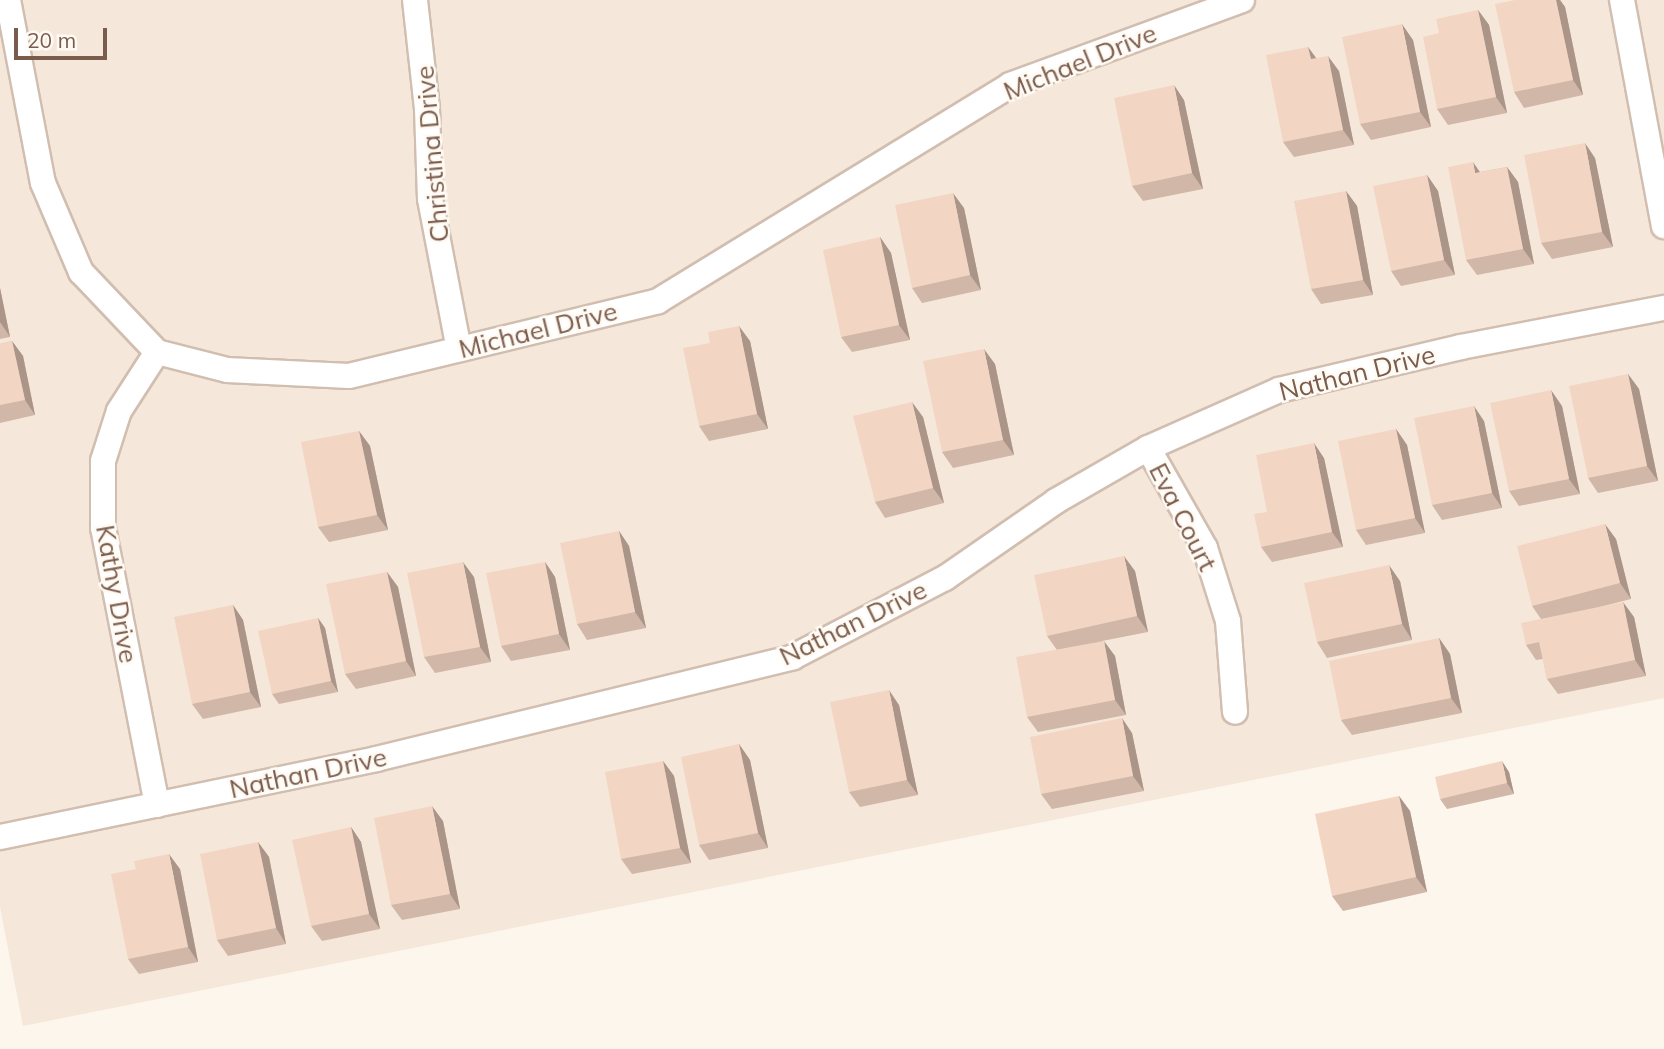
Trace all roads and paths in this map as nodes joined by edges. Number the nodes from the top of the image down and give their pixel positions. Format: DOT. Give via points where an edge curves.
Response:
graph roads {
  1 [pos="8,0"];
  2 [pos="415,0"];
  3 [pos="1242,0"];
  4 [pos="1622,0"];
  5 [pos="1664,226"];
  6 [pos="1664,308"];
  7 [pos="459,349"];
  8 [pos="157,352"];
  9 [pos="1148,447"];
  10 [pos="1235,712"];
  11 [pos="157,805"];
  12 [pos="0,837"];
  1 -- 8 [label="street" via="43,183 81,272"];
  2 -- 7 [label="street, Christina Drive" via="427,109 430,199"];
  3 -- 7 [label="street, Michael Drive" via="1010,85 658,301"];
  4 -- 5 [label="street"];
  6 -- 9 [label="street, Nathan Drive" via="1461,347 1279,390"];
  7 -- 8 [label="street, Michael Drive" via="349,376 227,370"];
  8 -- 11 [label="street, Kathy Drive" via="119,411 103,461 103,528"];
  9 -- 10 [label="street, Eva Court" via="1205,548 1227,621"];
  9 -- 11 [label="street, Nathan Drive" via="1056,501 945,578 793,657 548,719"];
  11 -- 12 [label="street, Nathan Drive"];
}
